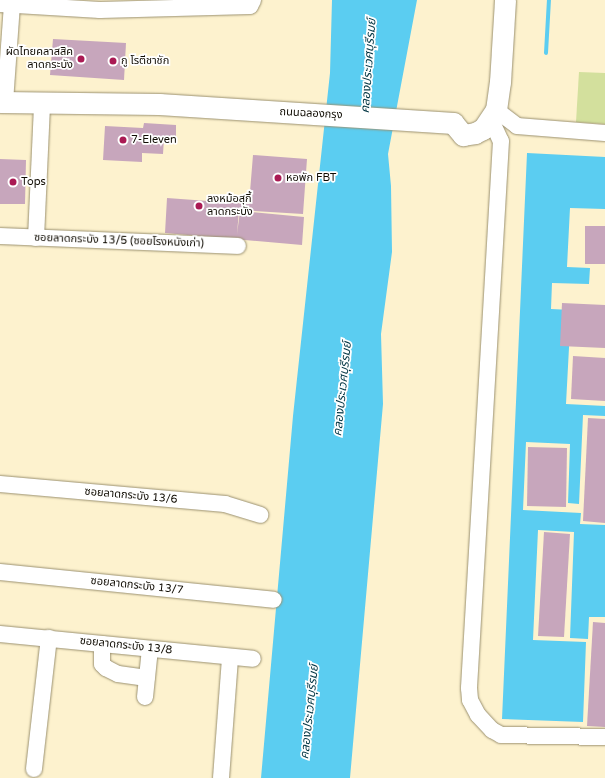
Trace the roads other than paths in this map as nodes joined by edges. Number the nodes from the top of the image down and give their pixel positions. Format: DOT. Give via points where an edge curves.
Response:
graph roads {
  1 [pos="253,0"];
  2 [pos="505,0"];
  3 [pos="6,5"];
  4 [pos="5,30"];
  5 [pos="2,102"];
  6 [pos="42,104"];
  7 [pos="493,115"];
  8 [pos="605,133"];
  9 [pos="0,236"];
  10 [pos="36,238"];
  11 [pos="238,246"];
  12 [pos="0,484"];
  13 [pos="260,515"];
  14 [pos="0,572"];
  15 [pos="274,600"];
  16 [pos="0,634"];
  17 [pos="49,638"];
  18 [pos="102,644"];
  19 [pos="150,649"];
  20 [pos="230,656"];
  21 [pos="253,659"];
  22 [pos="147,678"];
  23 [pos="145,697"];
  24 [pos="605,738"];
  25 [pos="34,769"];
  26 [pos="221,778"];
  1 -- 3 [label="street" via="250,6 100,10"];
  2 -- 7 [label="main road" via="500,82"];
  3 -- 4 [label="street"];
  4 -- 5 [label="street"];
  5 -- 6 [label="main road, ถนนฉลองกรุง"];
  6 -- 7 [label="main road, ถนนฉลองกรุง" via="159,104 453,123 463,135 483,129"];
  6 -- 10 [label="street"];
  7 -- 8 [label="street" via="517,126"];
  7 -- 24 [label="street" via="501,141 468,688 470,700 478,715 492,730 501,735"];
  9 -- 10 [label="street, ซอยลาดกระบัง 13/5 (ซอยโรงหนังเก่า)"];
  10 -- 11 [label="street, ซอยลาดกระบัง 13/5 (ซอยโรงหนังเก่า)"];
  12 -- 13 [label="street, ซอยลาดกระบัง 13/6" via="225,504"];
  14 -- 15 [label="street, ซอยลาดกระบัง 13/7"];
  16 -- 17 [label="street, ซอยลาดกระบัง 13/8"];
  17 -- 18 [label="street, ซอยลาดกระบัง 13/8"];
  17 -- 25 [label="street"];
  18 -- 19 [label="street, ซอยลาดกระบัง 13/8"];
  18 -- 22 [label="street" via="102,664 106,668 118,674"];
  19 -- 20 [label="street, ซอยลาดกระบัง 13/8"];
  19 -- 22 [label="street"];
  20 -- 21 [label="street, ซอยลาดกระบัง 13/8"];
  20 -- 26 [label="street"];
  22 -- 23 [label="street"];
}
